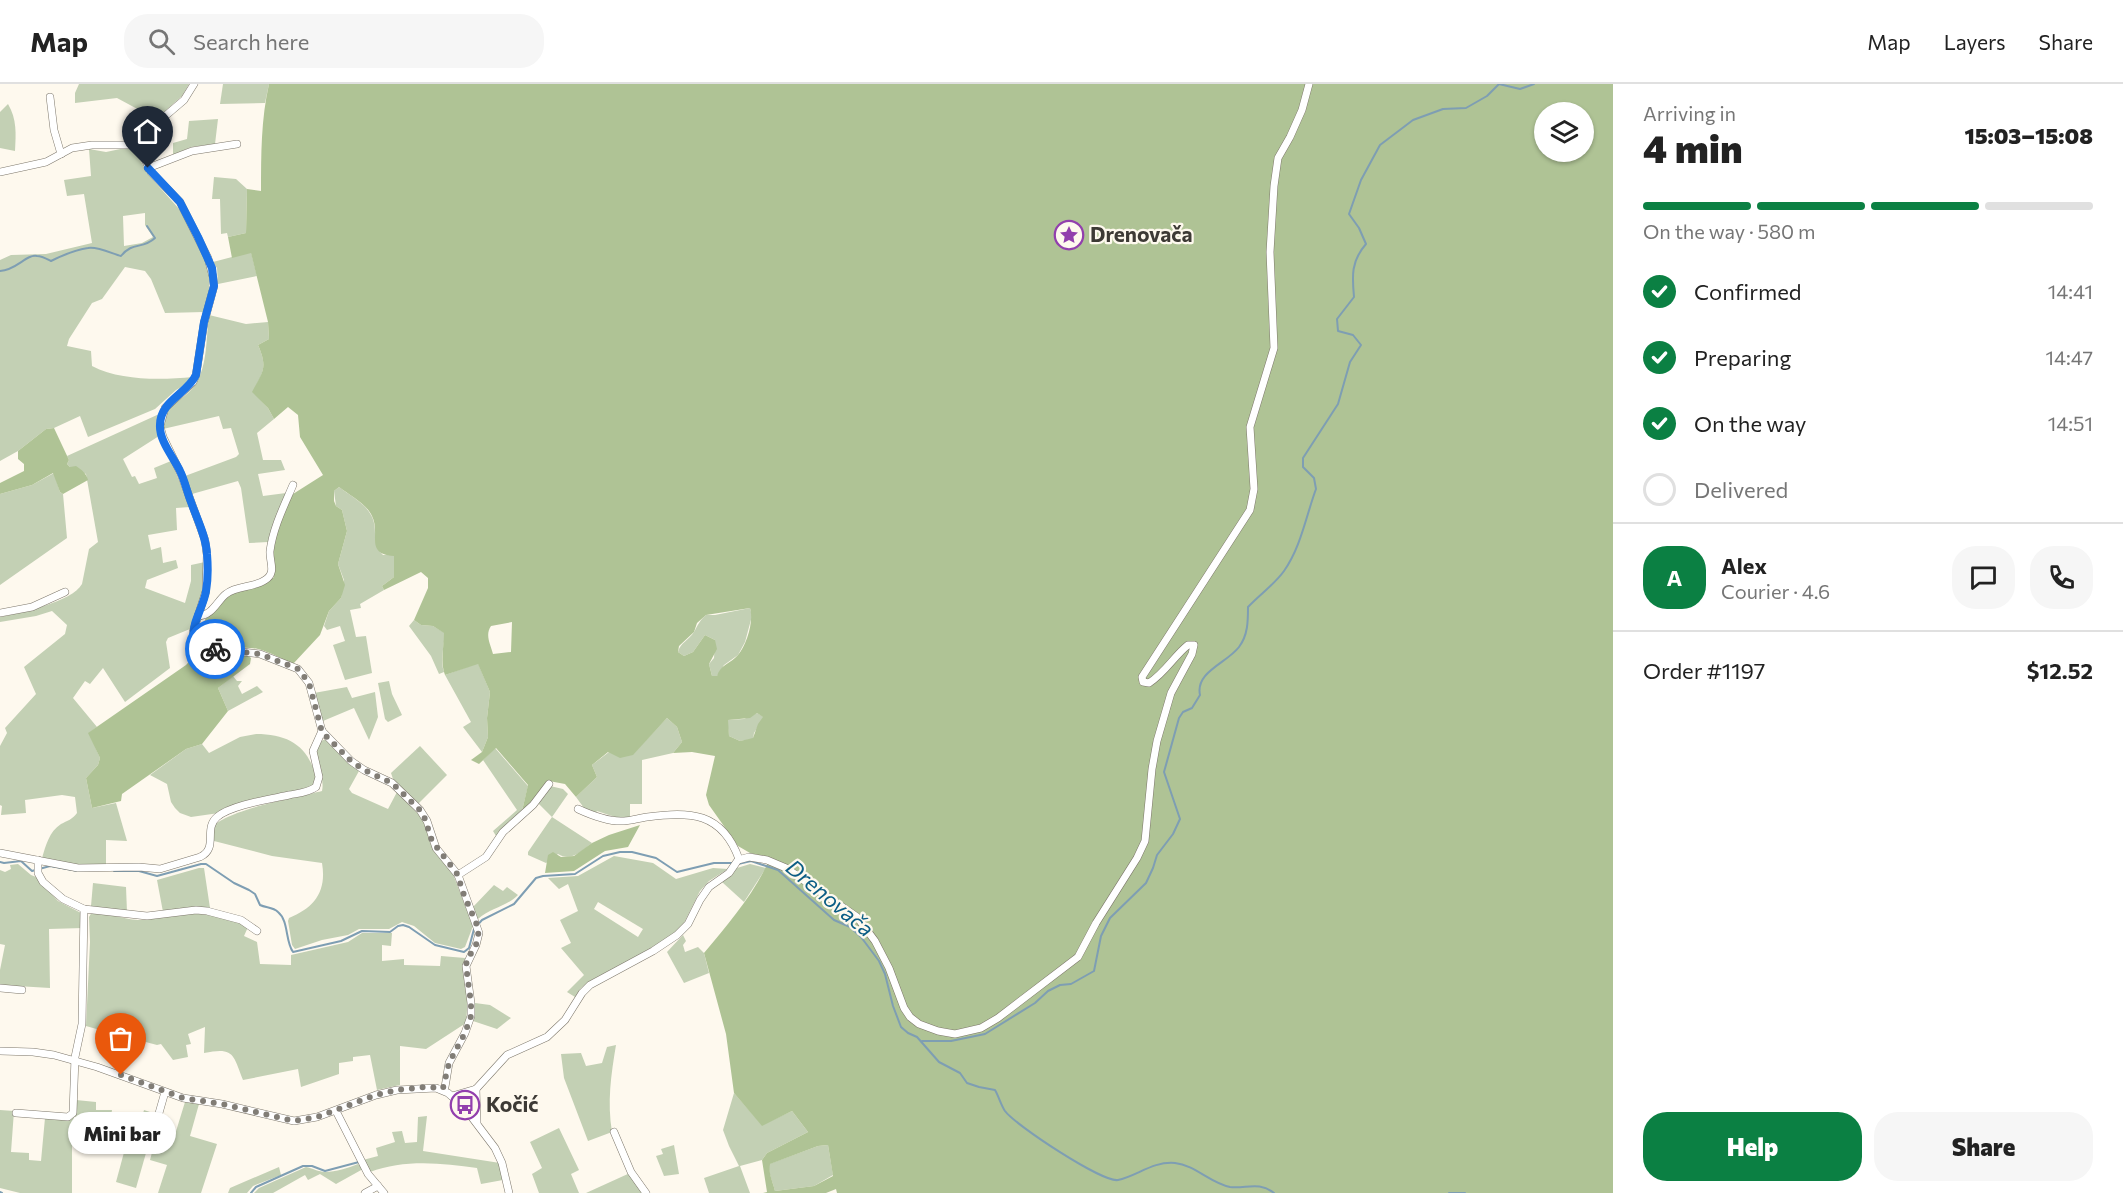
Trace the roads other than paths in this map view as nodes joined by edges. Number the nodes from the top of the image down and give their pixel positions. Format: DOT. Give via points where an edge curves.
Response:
graph roads {
  1 [pos="194,84"];
  2 [pos="1309,84"];
  3 [pos="50,97"];
  4 [pos="237,144"];
  5 [pos="138,146"];
  6 [pos="61,154"];
  7 [pos="148,168"];
  8 [pos="0,172"];
  9 [pos="293,485"];
  10 [pos="65,592"];
  11 [pos="0,613"];
  12 [pos="198,616"];
  13 [pos="322,732"];
  14 [pos="549,784"];
  15 [pos="578,809"];
  16 [pos="0,853"];
  17 [pos="736,863"];
  18 [pos="38,867"];
  19 [pos="458,875"];
  20 [pos="84,909"];
  21 [pos="257,931"];
  22 [pos="0,988"];
  23 [pos="22,990"];
  24 [pos="0,1051"];
  25 [pos="76,1060"];
  26 [pos="441,1089"];
  27 [pos="476,1089"];
  28 [pos="165,1092"];
  29 [pos="452,1096"];
  30 [pos="336,1111"];
  31 [pos="16,1113"];
  32 [pos="477,1122"];
  33 [pos="614,1132"];
  34 [pos="85,1136"];
  35 [pos="378,1186"];
  36 [pos="365,1193"];
  37 [pos="384,1193"];
  38 [pos="509,1193"];
  39 [pos="646,1193"];
  1 -- 5 [label="street" via="184,100"];
  2 -- 17 [label="street" via="1302,110 1278,158 1274,186 1270,252 1274,348 1250,426 1254,489 1250,510 1142,677 1146,684 1158,678 1182,650 1194,645 1171,693 1156,741 1145,841 1078,957 981,1028 955,1034 938,1031 910,1017 875,942 857,917 786,868 749,857"];
  3 -- 6 [label="street"];
  4 -- 7 [label="street" via="192,151"];
  5 -- 6 [label="street" via="81,146"];
  5 -- 7 [label="street"];
  6 -- 8 [label="street" via="46,162"];
  7 -- 12 [label="street" via="180,202 212,268 212,294 196,375 165,408 160,426 205,540 206,591"];
  9 -- 12 [label="street" via="271,544 270,575 261,582 228,592 207,614"];
  10 -- 11 [label="street" via="32,607"];
  12 -- 13 [label="street" via="193,632 201,645 260,654 302,673 309,683"];
  13 -- 18 [label="street" via="313,751 319,777 316,787 305,793 246,805 216,818 210,828 211,847 203,856 160,869"];
  13 -- 19 [label="street" via="351,761 392,783 420,810 436,848"];
  14 -- 19 [label="street" via="533,806 503,832 486,857"];
  15 -- 17 [label="street" via="621,821 696,815 716,824 734,846"];
  16 -- 18 [label="street" via="22,855"];
  17 -- 27 [label="street" via="705,892 684,929 653,951 585,988 559,1027 543,1040 507,1055"];
  18 -- 20 [label="street" via="43,882 56,894"];
  19 -- 26 [label="street" via="479,933 466,966 471,1016"];
  20 -- 21 [label="street" via="147,916 207,911 241,920"];
  20 -- 25 [label="street" via="82,1024"];
  22 -- 23 [label="street"];
  24 -- 25 [label="street" via="44,1053"];
  25 -- 28 [label="street"];
  25 -- 31 [label="street" via="72,1115"];
  26 -- 29 [label="street"];
  26 -- 30 [label="street" via="397,1090"];
  27 -- 29 [label="street"];
  27 -- 32 [label="street"];
  28 -- 30 [label="street" via="288,1120 306,1120"];
  28 -- 34 [label="street" via="149,1148"];
  29 -- 32 [label="street"];
  30 -- 35 [label="street"];
  32 -- 38 [label="street" via="499,1155"];
  33 -- 39 [label="street" via="631,1172"];
  35 -- 36 [label="street"];
  35 -- 37 [label="street"];
}
